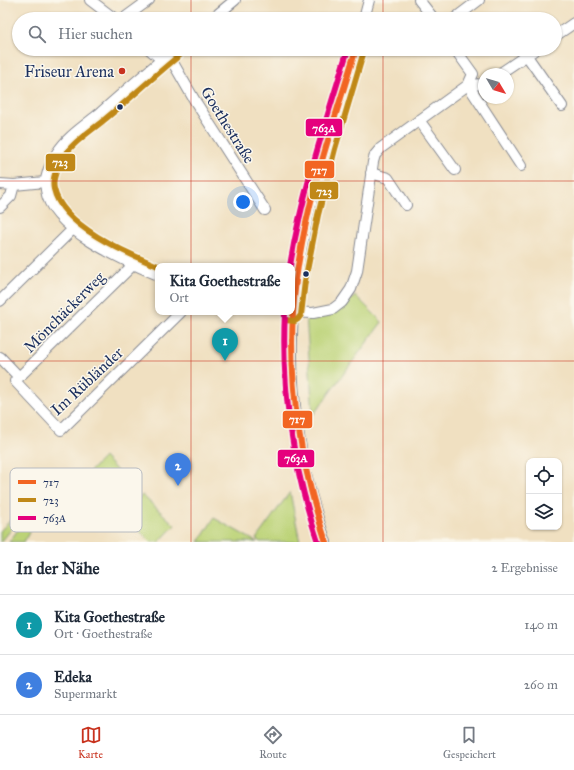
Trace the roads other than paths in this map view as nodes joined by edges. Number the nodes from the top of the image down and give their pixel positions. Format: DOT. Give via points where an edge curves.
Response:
graph roads {
  1 [pos="90,0"];
  2 [pos="149,0"];
  3 [pos="235,0"];
  4 [pos="369,0"];
  5 [pos="419,0"];
  6 [pos="474,1"];
  7 [pos="106,12"];
  8 [pos="133,12"];
  9 [pos="220,12"];
  10 [pos="366,12"];
  11 [pos="428,12"];
  12 [pos="462,12"];
  13 [pos="574,23"];
  14 [pos="562,31"];
  15 [pos="166,56"];
  16 [pos="169,56"];
  17 [pos="354,56"];
  18 [pos="460,56"];
  19 [pos="527,56"];
  20 [pos="508,68"];
  21 [pos="478,84"];
  22 [pos="468,85"];
  23 [pos="562,106"];
  24 [pos="419,120"];
  25 [pos="521,166"];
  26 [pos="455,170"];
  27 [pos="371,173"];
  28 [pos="45,182"];
  29 [pos="0,184"];
  30 [pos="14,186"];
  31 [pos="406,205"];
  32 [pos="0,207"];
  33 [pos="265,210"];
  34 [pos="73,230"];
  35 [pos="134,264"];
  36 [pos="155,274"];
  37 [pos="295,287"];
  38 [pos="0,301"];
  39 [pos="295,313"];
  40 [pos="178,315"];
  41 [pos="290,315"];
  42 [pos="0,357"];
  43 [pos="17,379"];
  44 [pos="326,542"];
  1 -- 7 [label="street"];
  2 -- 8 [label="street"];
  3 -- 9 [label="street"];
  4 -- 10 [label="street"];
  5 -- 11 [label="street"];
  6 -- 12 [label="street"];
  13 -- 14 [label="street"];
  15 -- 28 [label="street" via="66,141 52,162"];
  16 -- 33 [label="street, Goethestraße"];
  17 -- 37 [label="street" via="312,201"];
  18 -- 22 [label="street" via="473,74"];
  19 -- 20 [label="street"];
  19 -- 23 [label="street"];
  21 -- 22 [label="street"];
  22 -- 24 [label="street"];
  22 -- 25 [label="street"];
  24 -- 26 [label="street"];
  24 -- 27 [label="street" via="381,148 376,155"];
  27 -- 31 [label="street" via="388,178"];
  27 -- 39 [label="street" via="357,272 351,289 342,302 333,309"];
  28 -- 30 [label="street"];
  28 -- 34 [label="street" via="48,200 62,220"];
  29 -- 30 [label="street"];
  30 -- 32 [label="street" via="11,196"];
  34 -- 35 [label="street"];
  34 -- 38 [label="street"];
  35 -- 36 [label="street"];
  35 -- 43 [label="street, Mönchäckerweg"];
  40 -- 43 [label="street, Im Rübländer" via="61,430"];
  41 -- 44 [label="street" via="297,415 309,486"];
  42 -- 43 [label="street, Im Rübländer"];
}
